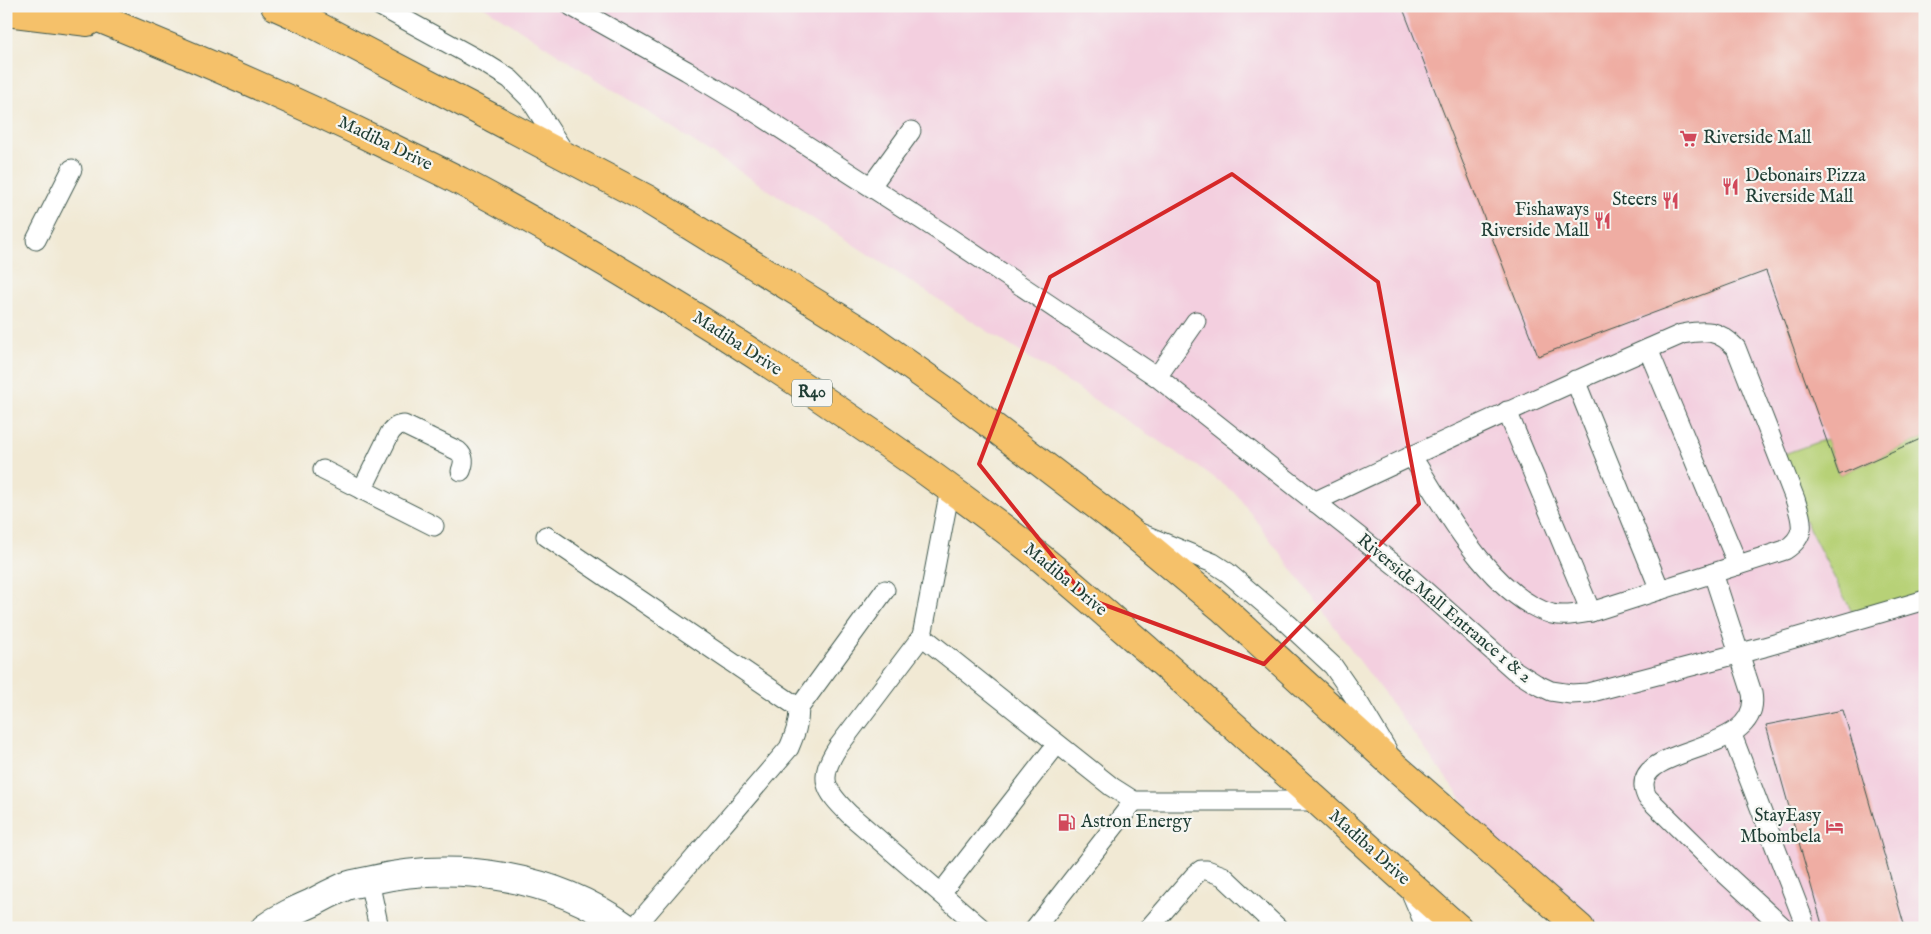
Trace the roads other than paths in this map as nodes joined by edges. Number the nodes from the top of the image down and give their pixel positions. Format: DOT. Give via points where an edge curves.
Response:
graph roads {
  1 [pos="69,6"];
  2 [pos="276,6"];
  3 [pos="380,6"];
  4 [pos="571,6"];
  5 [pos="6,12"];
  6 [pos="120,27"];
  7 [pos="910,131"];
  8 [pos="567,156"];
  9 [pos="72,169"];
  10 [pos="871,186"];
  11 [pos="36,240"];
  12 [pos="1196,322"];
  13 [pos="1648,349"];
  14 [pos="1157,377"];
  15 [pos="1575,380"];
  16 [pos="1507,412"];
  17 [pos="1411,455"];
  18 [pos="323,470"];
  19 [pos="461,471"];
  20 [pos="950,489"];
  21 [pos="362,490"];
  22 [pos="1314,502"];
  23 [pos="434,526"];
  24 [pos="546,536"];
  25 [pos="1738,565"];
  26 [pos="1713,573"];
  27 [pos="885,590"];
  28 [pos="1660,590"];
  29 [pos="1925,600"];
  30 [pos="1591,612"];
  31 [pos="922,636"];
  32 [pos="1738,654"];
  33 [pos="799,708"];
  34 [pos="1732,734"];
  35 [pos="1057,744"];
  36 [pos="1134,801"];
  37 [pos="1318,801"];
  38 [pos="369,881"];
  39 [pos="1406,881"];
  40 [pos="941,893"];
  41 [pos="265,928"];
  42 [pos="380,928"];
  43 [pos="627,928"];
  44 [pos="634,928"];
  45 [pos="981,928"];
  46 [pos="1034,928"];
  47 [pos="1149,928"];
  48 [pos="1278,928"];
  49 [pos="1426,928"];
  50 [pos="1458,928"];
  51 [pos="1580,928"];
  52 [pos="1784,928"];
  53 [pos="1801,928"];
  1 -- 6 [label="main road, Madiba Drive / R40"];
  2 -- 8 [label="main road"];
  3 -- 8 [label="lane" via="510,79 530,99"];
  4 -- 10 [label="lane, Riverside Mall Entrance 1 & 2" via="687,70"];
  5 -- 6 [label="main road"];
  6 -- 20 [label="main road, Madiba Drive / R40" via="243,78 342,124 458,180 564,239 683,309 844,413"];
  7 -- 10 [label="lane"];
  8 -- 51 [label="main road" via="647,199 864,333 953,396 1125,527 1222,608 1399,770"];
  9 -- 11 [label="lane"];
  10 -- 14 [label="lane, Riverside Mall Entrance 1 & 2"];
  12 -- 14 [label="lane"];
  13 -- 15 [label="lane"];
  13 -- 25 [label="lane"];
  13 -- 25 [label="lane" via="1700,330 1726,337 1736,348 1802,522 1801,533 1794,544"];
  14 -- 22 [label="lane, Riverside Mall Entrance 1 & 2"];
  15 -- 16 [label="lane"];
  15 -- 28 [label="lane"];
  16 -- 17 [label="lane"];
  16 -- 30 [label="lane"];
  17 -- 22 [label="lane"];
  17 -- 30 [label="lane" via="1465,539 1504,584 1527,602 1553,614"];
  18 -- 21 [label="lane"];
  19 -- 21 [label="lane" via="464,464 458,451 400,425 390,433"];
  20 -- 31 [label="lane"];
  20 -- 37 [label="main road, Madiba Drive / R40" via="1088,598"];
  21 -- 23 [label="lane"];
  22 -- 32 [label="lane, Riverside Mall Entrance 1 & 2" via="1405,573 1514,670 1551,691 1588,693"];
  24 -- 33 [label="lane"];
  25 -- 26 [label="lane"];
  26 -- 28 [label="lane"];
  26 -- 32 [label="lane"];
  27 -- 33 [label="lane"];
  28 -- 30 [label="lane"];
  29 -- 32 [label="lane, Riverside Mall Entrance 1 & 2"];
  31 -- 35 [label="lane"];
  31 -- 40 [label="lane" via="838,747 825,780 827,789 839,804"];
  32 -- 34 [label="lane" via="1753,698 1745,723"];
  33 -- 44 [label="lane" via="797,730 789,748"];
  34 -- 52 [label="lane" via="1655,764 1646,778 1644,790 1646,797"];
  34 -- 53 [label="lane" via="1803,919"];
  35 -- 36 [label="lane"];
  35 -- 40 [label="lane"];
  36 -- 37 [label="lane"];
  36 -- 46 [label="lane"];
  37 -- 39 [label="main road, Madiba Drive / R40"];
  38 -- 41 [label="street" via="347,886 280,917"];
  38 -- 42 [label="lane"];
  38 -- 43 [label="street" via="426,871 461,871 504,877 578,900"];
  39 -- 49 [label="lane"];
  39 -- 50 [label="main road, Madiba Drive / R40"];
  40 -- 45 [label="lane"];
  47 -- 48 [label="lane" via="1201,870 1223,876"];
}
